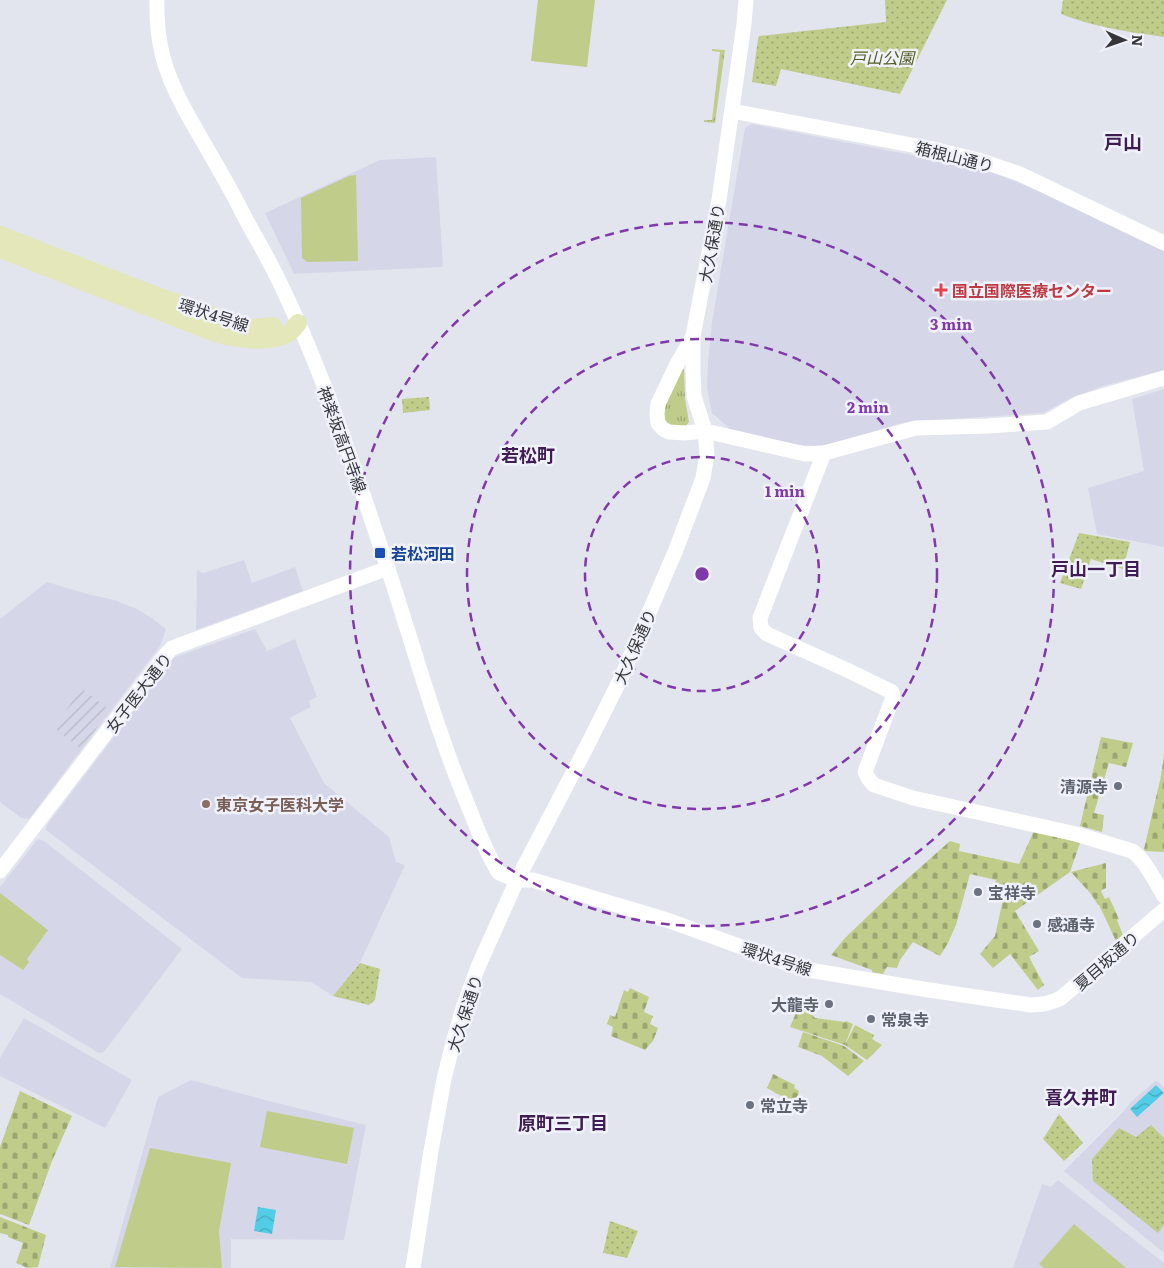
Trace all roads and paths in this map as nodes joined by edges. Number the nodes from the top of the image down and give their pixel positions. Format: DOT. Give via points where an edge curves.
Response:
graph roads {
  1 [pos="157,0"];
  2 [pos="746,0"];
  3 [pos="732,111"];
  4 [pos="0,235"];
  5 [pos="1164,243"];
  6 [pos="0,248"];
  7 [pos="298,323"];
  8 [pos="693,336"];
  9 [pos="1164,378"];
  10 [pos="705,431"];
  11 [pos="824,453"];
  12 [pos="388,568"];
  13 [pos="0,871"];
  14 [pos="517,880"];
  15 [pos="1164,896"];
  16 [pos="1164,910"];
  17 [pos="1045,1005"];
  18 [pos="413,1268"];
  1 -- 7 [label="street, 神楽坂高円寺線" via="158,36 174,89 263,249"];
  2 -- 3 [label="street, 大久保通り"];
  3 -- 5 [label="street, 箱根山通り" via="982,161 1026,177"];
  3 -- 8 [label="street, 大久保通り"];
  4 -- 7 [label="main road, 環状4号線" via="243,326 262,328"];
  6 -- 7 [label="main road, 環状4号線" via="233,338 277,338 288,334"];
  7 -- 12 [label="street, 神楽坂高円寺線" via="336,419"];
  8 -- 10 [label="street, 大久保通り" via="694,396"];
  8 -- 10 [label="street" via="658,404 658,423 669,432"];
  9 -- 11 [label="street" via="1079,403 1046,422 916,428"];
  10 -- 11 [label="street" via="805,454"];
  10 -- 14 [label="street, 大久保通り" via="707,454 703,478 674,552 620,678"];
  11 -- 15 [label="street" via="760,618 761,628 767,634 892,692 865,772 868,778 874,785 913,798 1076,834 1132,851"];
  12 -- 13 [label="street, 女子医大通り" via="172,648"];
  12 -- 14 [label="street, 神楽坂高円寺線" via="458,782 494,866 499,873"];
  14 -- 17 [label="street, 環状4号線" via="533,880 658,918 809,970"];
  14 -- 18 [label="street, 大久保通り" via="478,967 455,1035 431,1151"];
  16 -- 17 [label="street, 夏目坂通り" via="1067,994"];
}
